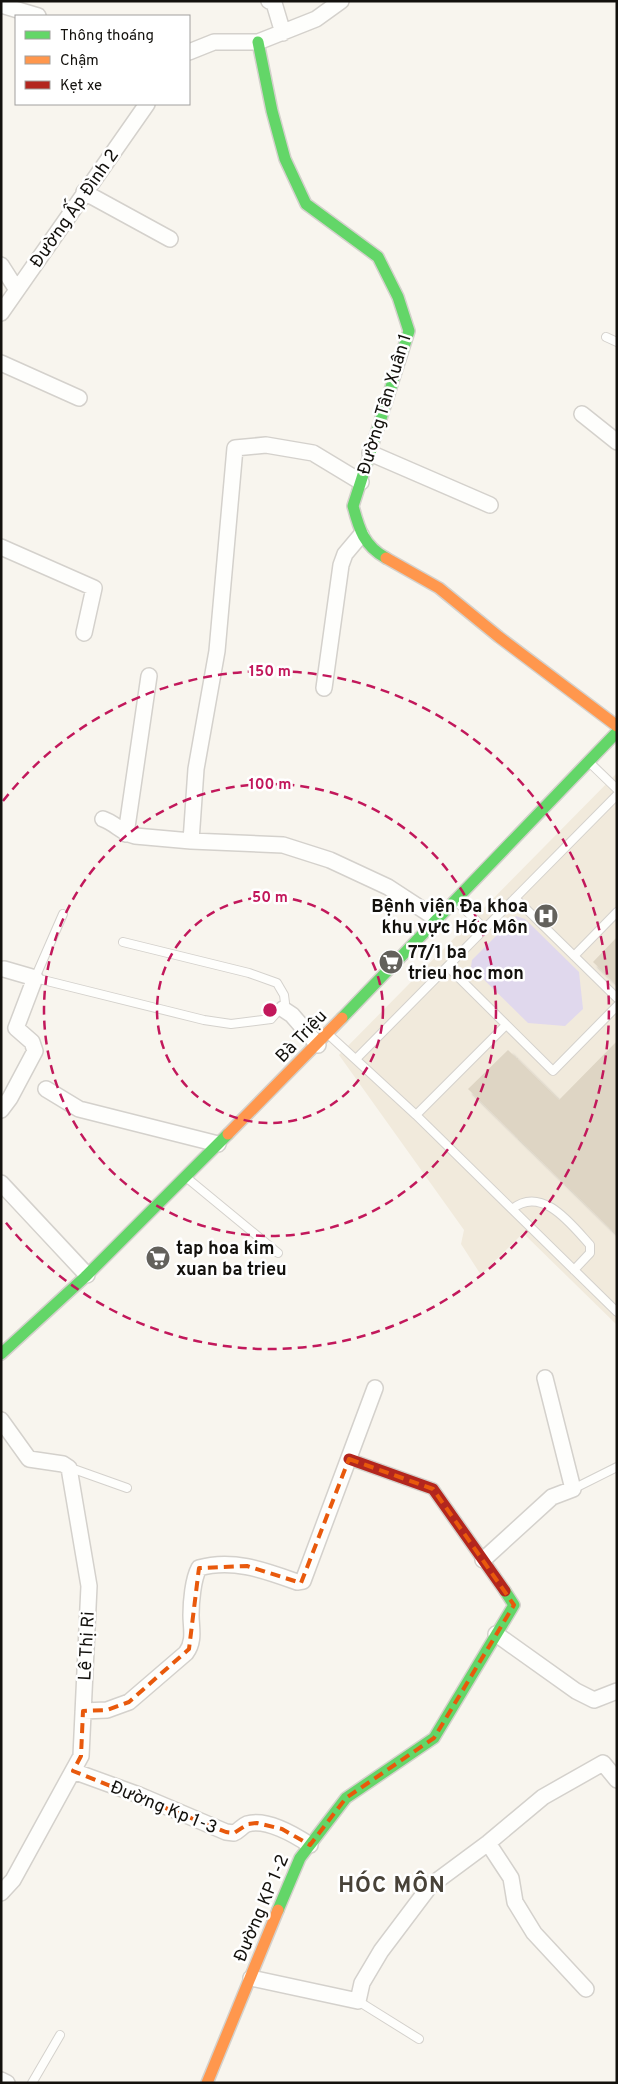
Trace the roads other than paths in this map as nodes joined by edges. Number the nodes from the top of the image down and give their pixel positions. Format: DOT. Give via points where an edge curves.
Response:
graph roads {
  1 [pos="269,1"];
  2 [pos="341,1"];
  3 [pos="11,5"];
  4 [pos="36,15"];
  5 [pos="283,32"];
  6 [pos="258,42"];
  7 [pos="190,52"];
  8 [pos="146,105"];
  9 [pos="84,192"];
  10 [pos="170,238"];
  11 [pos="1,265"];
  12 [pos="17,290"];
  13 [pos="1,312"];
  14 [pos="606,337"];
  15 [pos="617,342"];
  16 [pos="1,364"];
  17 [pos="78,398"];
  18 [pos="582,414"];
  19 [pos="617,442"];
  20 [pos="370,453"];
  21 [pos="361,482"];
  22 [pos="490,505"];
  23 [pos="361,535"];
  24 [pos="1,547"];
  25 [pos="84,633"];
  26 [pos="149,676"];
  27 [pos="324,688"];
  28 [pos="617,726"];
  29 [pos="617,732"];
  30 [pos="588,762"];
  31 [pos="617,789"];
  32 [pos="617,795"];
  33 [pos="103,819"];
  34 [pos="126,834"];
  35 [pos="190,841"];
  36 [pos="515,898"];
  37 [pos="455,900"];
  38 [pos="617,912"];
  39 [pos="63,914"];
  40 [pos="437,919"];
  41 [pos="485,929"];
  42 [pos="123,942"];
  43 [pos="574,956"];
  44 [pos="448,967"];
  45 [pos="4,969"];
  46 [pos="35,978"];
  47 [pos="617,998"];
  48 [pos="617,1006"];
  49 [pos="283,1008"];
  50 [pos="506,1024"];
  51 [pos="328,1034"];
  52 [pos="318,1045"];
  53 [pos="356,1059"];
  54 [pos="46,1089"];
  55 [pos="1,1110"];
  56 [pos="416,1115"];
  57 [pos="218,1144"];
  58 [pos="186,1177"];
  59 [pos="1,1183"];
  60 [pos="512,1209"];
  61 [pos="278,1253"];
  62 [pos="574,1270"];
  63 [pos="87,1275"];
  64 [pos="617,1312"];
  65 [pos="1,1354"];
  66 [pos="545,1378"];
  67 [pos="375,1388"];
  68 [pos="1,1420"];
  69 [pos="349,1459"];
  70 [pos="66,1466"];
  71 [pos="617,1467"];
  72 [pos="127,1488"];
  73 [pos="572,1489"];
  74 [pos="483,1560"];
  75 [pos="496,1634"];
  76 [pos="617,1691"];
  77 [pos="83,1711"];
  78 [pos="73,1771"];
  79 [pos="617,1780"];
  80 [pos="488,1843"];
  81 [pos="310,1845"];
  82 [pos="1,1893"];
  83 [pos="251,1978"];
  84 [pos="586,1989"];
  85 [pos="358,2001"];
  86 [pos="60,2035"];
  87 [pos="418,2039"];
  88 [pos="1,2080"];
  89 [pos="7,2083"];
  90 [pos="32,2083"];
  91 [pos="208,2083"];
  1 -- 5 [label="street" via="274,3"];
  2 -- 5 [label="street" via="316,19"];
  3 -- 4 [label="street"];
  5 -- 6 [label="street"];
  6 -- 7 [label="street" via="214,42"];
  6 -- 20 [label="street, Đường Tân Xuân 1" via="285,159 306,204 378,257 398,297 409,331"];
  8 -- 9 [label="street, Đường Ấp Đình 2"];
  9 -- 10 [label="street"];
  9 -- 12 [label="street, Đường Ấp Đình 2"];
  11 -- 12 [label="street"];
  12 -- 13 [label="street, Đường Ấp Đình 2"];
  14 -- 15 [label="lane"];
  16 -- 17 [label="street"];
  18 -- 19 [label="street"];
  20 -- 21 [label="street, Đường Tân Xuân 1"];
  20 -- 22 [label="street"];
  21 -- 23 [label="street, Đường Tân Xuân 1" via="353,506"];
  21 -- 35 [label="street" via="313,453 266,445 235,448 217,650 196,769"];
  23 -- 27 [label="street" via="341,564"];
  23 -- 28 [label="street, Đường Tân Xuân 1" via="378,554 439,588"];
  24 -- 25 [label="street" via="94,588"];
  26 -- 34 [label="street"];
  29 -- 30 [label="street, Bà Triệu"];
  30 -- 31 [label="lane"];
  30 -- 37 [label="street, Bà Triệu"];
  32 -- 36 [label="lane"];
  33 -- 34 [label="street"];
  34 -- 35 [label="street"];
  35 -- 40 [label="street" via="283,845 330,860 388,887"];
  36 -- 41 [label="lane"];
  36 -- 43 [label="lane"];
  37 -- 40 [label="street, Bà Triệu"];
  37 -- 41 [label="lane"];
  38 -- 43 [label="lane"];
  39 -- 46 [label="lane"];
  40 -- 51 [label="street, Bà Triệu"];
  41 -- 44 [label="lane"];
  42 -- 49 [label="lane" via="277,983 286,1001"];
  43 -- 47 [label="lane"];
  44 -- 50 [label="lane"];
  44 -- 53 [label="lane"];
  45 -- 46 [label="street"];
  46 -- 49 [label="lane" via="230,1024 271,1020"];
  46 -- 55 [label="street" via="16,1028 32,1042 35,1051"];
  48 -- 50 [label="lane" via="553,1071"];
  49 -- 52 [label="street"];
  50 -- 56 [label="lane"];
  51 -- 52 [label="street, Bà Triệu"];
  51 -- 53 [label="lane"];
  52 -- 57 [label="street, Bà Triệu"];
  53 -- 56 [label="lane"];
  54 -- 57 [label="street" via="79,1109"];
  56 -- 60 [label="lane"];
  57 -- 58 [label="street, Bà Triệu"];
  58 -- 61 [label="lane"];
  58 -- 63 [label="street, Bà Triệu"];
  59 -- 63 [label="street"];
  60 -- 62 [label="lane"];
  60 -- 62 [label="lane" via="533,1200 554,1209 590,1245 590,1253"];
  62 -- 64 [label="lane"];
  63 -- 65 [label="street, Bà Triệu"];
  66 -- 73 [label="street"];
  67 -- 69 [label="street"];
  68 -- 70 [label="street" via="29,1459"];
  69 -- 74 [label="street" via="433,1489"];
  69 -- 77 [label="street" via="303,1581 297,1582 247,1566 200,1568 191,1613 191,1645 186,1653 129,1702 107,1710"];
  70 -- 72 [label="lane"];
  70 -- 77 [label="street, Lê Thị Ri" via="69,1468 89,1586"];
  71 -- 73 [label="lane"];
  73 -- 74 [label="street" via="552,1497"];
  74 -- 75 [label="street, Đường KP 1-2" via="514,1605"];
  75 -- 76 [label="street" via="576,1691 594,1700"];
  75 -- 81 [label="street, Đường KP 1-2" via="434,1738 346,1798"];
  77 -- 78 [label="street, Lê Thị Ri" via="81,1756"];
  78 -- 81 [label="street, Đường Kp 1-3" via="226,1832 234,1833 248,1824 257,1823 282,1829"];
  78 -- 82 [label="street, Lê Thị Ri" via="13,1880"];
  79 -- 80 [label="street" via="603,1763 543,1797"];
  80 -- 84 [label="street" via="511,1878 515,1902 534,1933"];
  80 -- 85 [label="street" via="430,1886 381,1951 362,1983"];
  81 -- 83 [label="street, Đường KP 1-2" via="300,1858"];
  83 -- 85 [label="street"];
  83 -- 91 [label="street, Đường KP 1-2"];
  85 -- 87 [label="lane"];
  86 -- 90 [label="lane"];
  88 -- 89 [label="street"];
}
